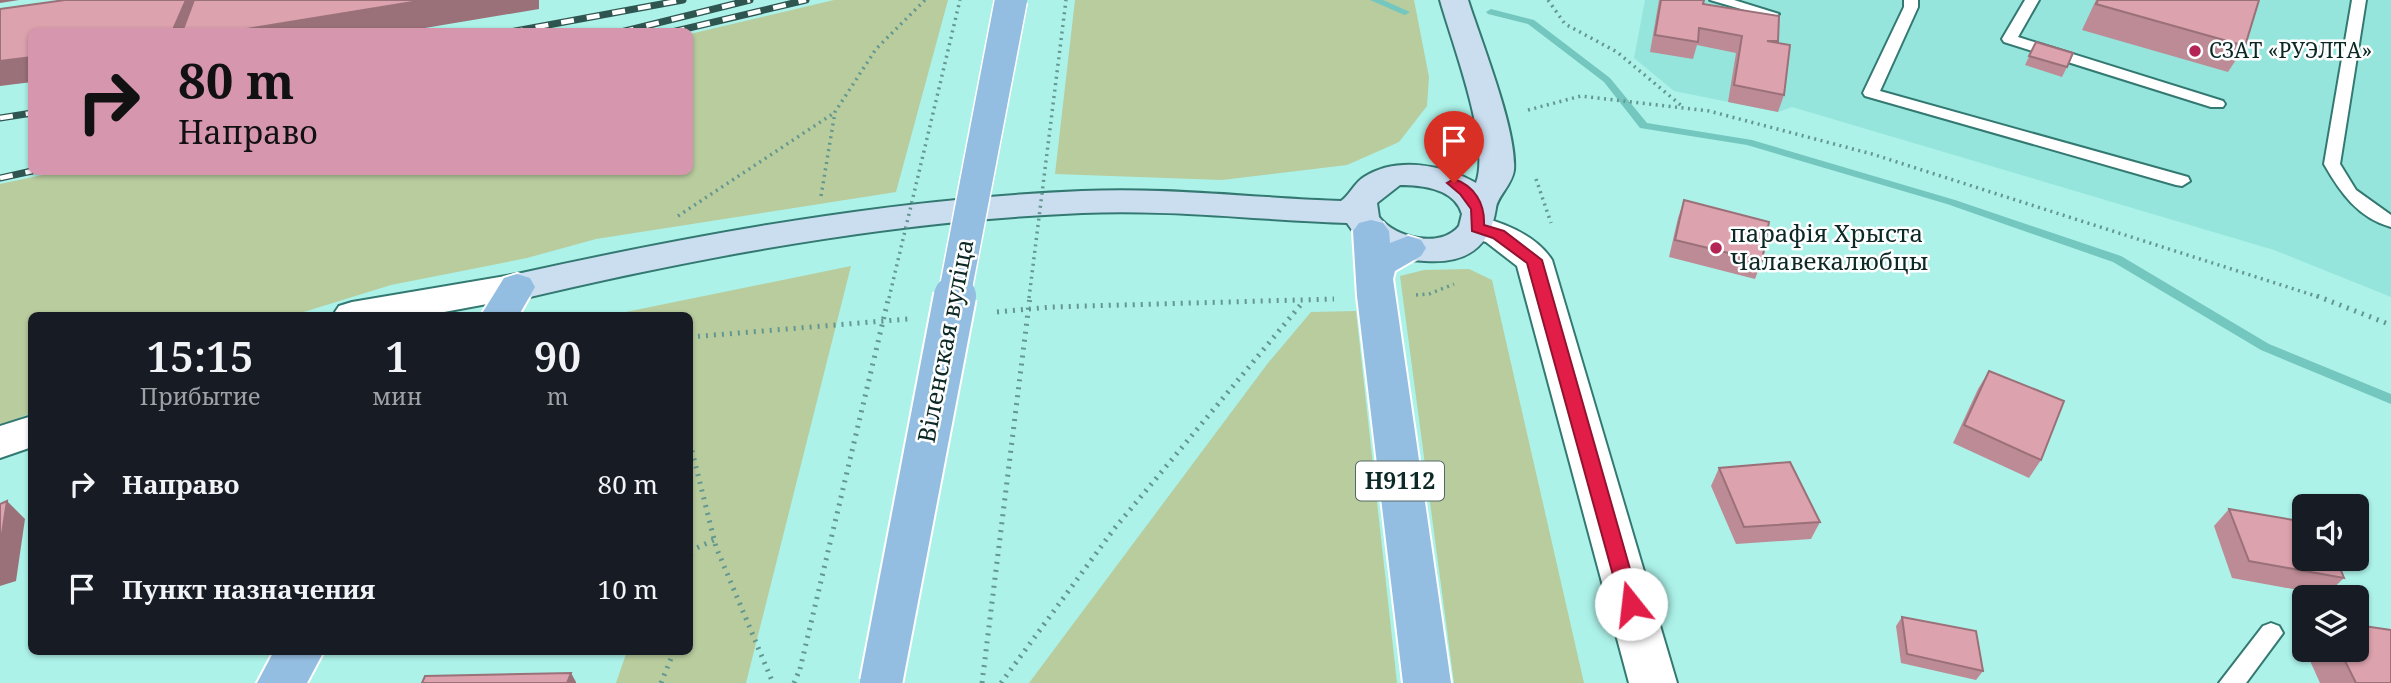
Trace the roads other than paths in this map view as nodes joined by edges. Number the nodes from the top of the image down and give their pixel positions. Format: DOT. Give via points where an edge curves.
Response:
graph roads {
  1 [pos="1011,0"];
  2 [pos="1454,0"];
  3 [pos="1717,0"];
  4 [pos="1911,0"];
  5 [pos="2032,0"];
  6 [pos="2359,0"];
  7 [pos="1772,14"];
  8 [pos="2217,104"];
  9 [pos="1496,154"];
  10 [pos="1427,175"];
  11 [pos="2182,181"];
  12 [pos="1364,218"];
  13 [pos="1477,218"];
  14 [pos="2391,221"];
  15 [pos="1408,248"];
  16 [pos="1376,287"];
  17 [pos="509,301"];
  18 [pos="386,312"];
  19 [pos="28,433"];
  20 [pos="0,442"];
  21 [pos="2271,634"];
  22 [pos="298,655"];
  23 [pos="281,683"];
  24 [pos="881,683"];
  25 [pos="1427,683"];
  26 [pos="1653,683"];
  27 [pos="2231,683"];
  1 -- 24 [label="main road, Віленская вуліца, bridge"];
  2 -- 9 [label="main road"];
  3 -- 7 [label="lane"];
  4 -- 11 [label="lane" via="1871,93"];
  5 -- 8 [label="lane" via="2009,39"];
  6 -- 14 [label="lane" via="2332,164 2350,194"];
  9 -- 10 [label="main road"];
  9 -- 13 [label="main road"];
  10 -- 12 [label="main road" via="1384,178 1363,194"];
  10 -- 13 [label="main road" via="1465,191"];
  12 -- 15 [label="main road" via="1388,242"];
  12 -- 16 [label="main road, Н9112"];
  12 -- 17 [label="main road" via="1212,203 1084,202 861,220 648,256"];
  13 -- 15 [label="main road" via="1460,243"];
  13 -- 26 [label="street" via="1534,260"];
  15 -- 16 [label="main road" via="1379,265"];
  16 -- 25 [label="main road, Н9112"];
  17 -- 18 [label="street"];
  19 -- 20 [label="street"];
  21 -- 27 [label="lane"];
  22 -- 23 [label="main road"];
}
